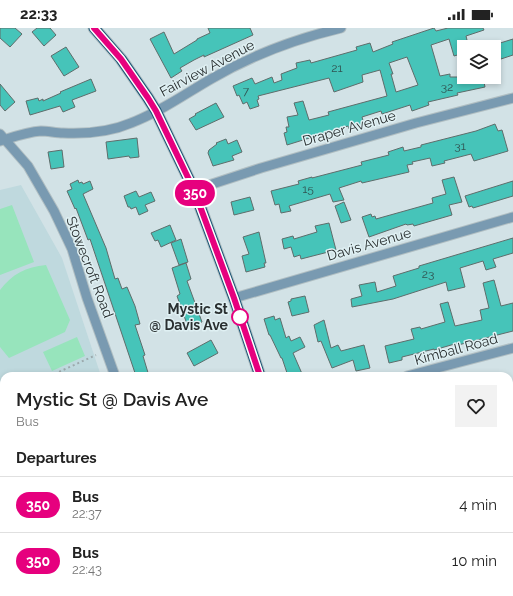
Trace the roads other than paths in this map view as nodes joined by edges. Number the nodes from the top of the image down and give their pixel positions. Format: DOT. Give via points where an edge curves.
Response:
graph roads {
  1 [pos="94,28"];
  2 [pos="341,28"];
  3 [pos="513,98"];
  4 [pos="156,111"];
  5 [pos="2,139"];
  6 [pos="194,190"];
  7 [pos="513,217"];
  8 [pos="234,298"];
  9 [pos="513,348"];
  10 [pos="114,372"];
  11 [pos="259,372"];
  12 [pos="422,372"];
  1 -- 4 [label="highway" via="121,59"];
  2 -- 4 [label="street, Fairview Avenue" via="282,45 250,59"];
  3 -- 6 [label="street, Draper Avenue" via="416,123"];
  4 -- 5 [label="street, Fairview Avenue" via="117,128 81,133 42,131"];
  4 -- 6 [label="highway"];
  5 -- 10 [label="street, Stowecroft Road" via="28,166 57,217 72,249"];
  6 -- 8 [label="highway"];
  7 -- 8 [label="street, Davis Avenue"];
  8 -- 11 [label="highway"];
  9 -- 12 [label="street, Kimball Road"];
}
